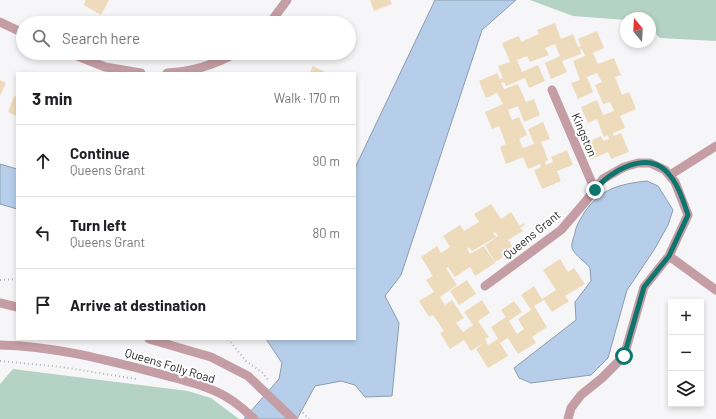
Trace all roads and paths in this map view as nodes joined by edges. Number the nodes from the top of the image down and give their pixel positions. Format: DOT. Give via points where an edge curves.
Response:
graph roads {
  1 [pos="287,0"];
  2 [pos="275,16"];
  3 [pos="0,22"];
  4 [pos="16,30"];
  5 [pos="88,60"];
  6 [pos="226,60"];
  7 [pos="214,69"];
  8 [pos="135,72"];
  9 [pos="176,72"];
  10 [pos="552,90"];
  11 [pos="716,146"];
  12 [pos="670,175"];
  13 [pos="595,190"];
  14 [pos="669,256"];
  15 [pos="16,279"];
  16 [pos="0,280"];
  17 [pos="485,286"];
  18 [pos="716,290"];
  19 [pos="0,303"];
  20 [pos="16,307"];
  21 [pos="152,340"];
  22 [pos="229,340"];
  23 [pos="0,345"];
  24 [pos="0,361"];
  25 [pos="138,379"];
  26 [pos="269,381"];
  27 [pos="254,419"];
  28 [pos="293,419"];
  29 [pos="568,419"];
  1 -- 2 [label="street"];
  3 -- 4 [label="street"];
  5 -- 8 [label="street" via="105,67"];
  6 -- 7 [label="street"];
  7 -- 9 [label="street"];
  10 -- 13 [label="street, Kingston"];
  11 -- 12 [label="street"];
  12 -- 13 [label="street, Queens Grant" via="650,163 638,162 603,179"];
  12 -- 14 [label="street" via="688,215"];
  13 -- 17 [label="street, Queens Grant" via="561,230"];
  14 -- 18 [label="street"];
  14 -- 29 [label="street" via="644,287 624,356 581,395 571,408"];
  15 -- 16 [label="path"];
  19 -- 20 [label="street"];
  21 -- 28 [label="street, Queens Folly Road" via="222,362 248,376"];
  22 -- 26 [label="path" via="246,361 263,373"];
  23 -- 27 [label="street, Queens Folly Road" via="31,345 102,358 215,391 245,410"];
  24 -- 25 [label="path"];
}
